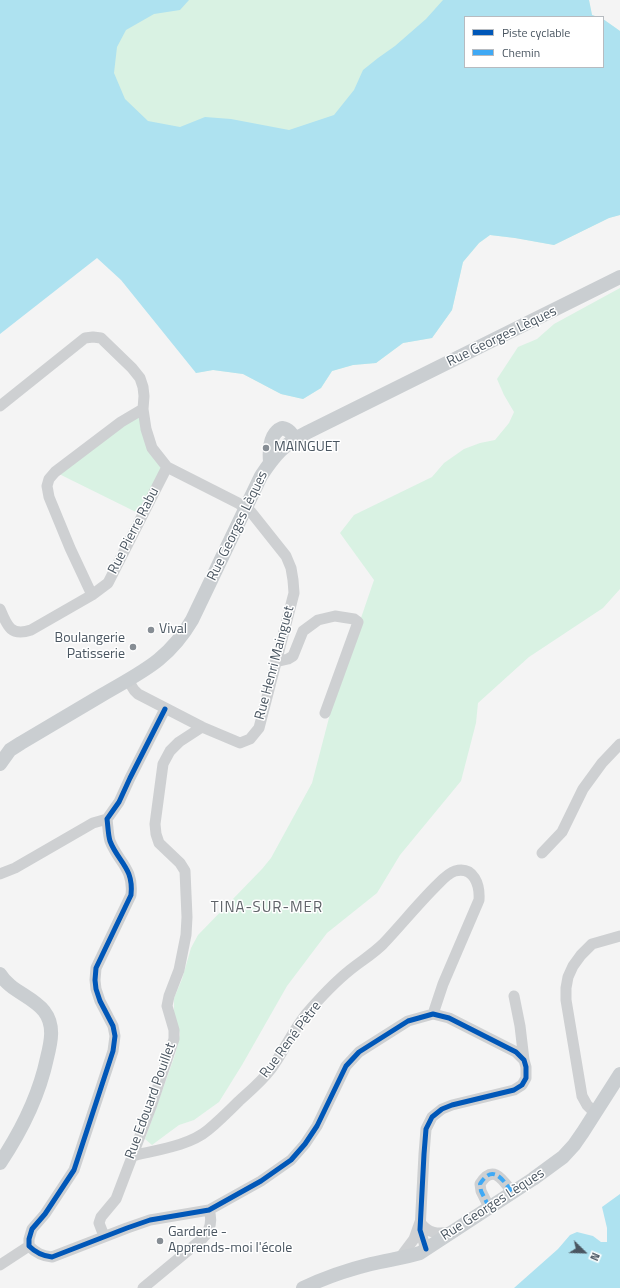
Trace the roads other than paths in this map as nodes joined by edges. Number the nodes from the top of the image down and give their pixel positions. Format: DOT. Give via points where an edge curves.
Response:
graph roads {
  1 [pos="620,277"];
  2 [pos="0,406"];
  3 [pos="142,409"];
  4 [pos="167,467"];
  5 [pos="245,507"];
  6 [pos="92,595"];
  7 [pos="0,609"];
  8 [pos="275,662"];
  9 [pos="128,680"];
  10 [pos="165,709"];
  11 [pos="325,714"];
  12 [pos="202,727"];
  13 [pos="620,744"];
  14 [pos="0,764"];
  15 [pos="107,819"];
  16 [pos="542,853"];
  17 [pos="0,874"];
  18 [pos="620,936"];
  19 [pos="0,974"];
  20 [pos="514,996"];
  21 [pos="433,1014"];
  22 [pos="524,1060"];
  23 [pos="620,1074"];
  24 [pos="595,1113"];
  25 [pos="132,1156"];
  26 [pos="0,1162"];
  27 [pos="512,1192"];
  28 [pos="489,1207"];
  29 [pos="209,1210"];
  30 [pos="420,1222"];
  31 [pos="451,1232"];
  32 [pos="104,1236"];
  33 [pos="29,1246"];
  34 [pos="426,1249"];
  35 [pos="399,1259"];
  36 [pos="0,1265"];
  37 [pos="143,1288"];
  38 [pos="303,1288"];
  1 -- 5 [label="main road, Rue Georges Lèques" via="295,439 270,462"];
  2 -- 3 [label="street" via="85,338 93,337 101,338 107,343 140,378 144,396"];
  3 -- 4 [label="street" via="152,448"];
  3 -- 6 [label="street" via="54,472 47,486 70,548"];
  4 -- 5 [label="street"];
  4 -- 6 [label="street, Rue Pierre Rabu" via="114,574 108,583"];
  5 -- 8 [label="street, Rue Henri Mainguet" via="286,556 291,568 294,593"];
  5 -- 9 [label="main road, Rue Georges Lèques" via="182,636 160,660"];
  6 -- 7 [label="street, Rue Pierre Rabu" via="25,632 18,632 7,625"];
  8 -- 11 [label="street" via="293,656 304,631 318,620 335,616 358,622"];
  8 -- 12 [label="street, Rue Henri Mainguet" via="259,728 250,738 240,743"];
  9 -- 10 [label="street, Rue Henri Mainguet" via="136,693"];
  9 -- 14 [label="main road, Rue Georges Lèques" via="20,743 10,750"];
  10 -- 12 [label="street, Rue Henri Mainguet"];
  10 -- 15 [label="street" via="119,802"];
  12 -- 25 [label="street, Rue Edouard Pouillet" via="179,742 163,764 156,834 159,843 185,871 186,935 179,970 167,1006 174,1039"];
  13 -- 16 [label="street" via="583,789 562,832"];
  15 -- 17 [label="street" via="93,823"];
  15 -- 33 [label="street" via="110,840 128,871 132,885 131,895 96,968 95,980 100,1001 113,1026 113,1051 74,1170 46,1214 32,1229"];
  18 -- 24 [label="street" via="592,944 573,966 566,988 568,1018 582,1096"];
  19 -- 26 [label="main road" via="44,1011 50,1021 52,1033 37,1095 25,1121"];
  20 -- 22 [label="street"];
  21 -- 22 [label="street" via="449,1018 479,1033 516,1052"];
  21 -- 25 [label="street, Rue René Pètre" via="479,900 480,890 475,878 463,871 454,871 443,879 383,944 330,989 307,1014 268,1073 208,1131 184,1143"];
  21 -- 29 [label="street" via="408,1022 359,1052 346,1066 317,1126 290,1160"];
  22 -- 30 [label="street" via="526,1078 522,1085 514,1090 452,1105 432,1117 426,1129"];
  23 -- 24 [label="main road, Rue Georges Lèques"];
  24 -- 27 [label="main road, Rue Georges Lèques" via="568,1153"];
  25 -- 32 [label="street, Rue Edouard Pouillet" via="116,1199 101,1217 99,1223"];
  27 -- 28 [label="main road, Rue Georges Lèques"];
  27 -- 28 [label="street" via="502,1177 491,1174 484,1177 480,1184"];
  28 -- 31 [label="main road, Rue Georges Lèques"];
  29 -- 32 [label="street" via="150,1220"];
  29 -- 37 [label="street" via="211,1225 202,1240"];
  30 -- 31 [label="street" via="433,1233"];
  30 -- 34 [label="street"];
  30 -- 35 [label="street" via="414,1239"];
  31 -- 34 [label="main road, Rue Georges Lèques"];
  32 -- 33 [label="street" via="52,1257 34,1252"];
  33 -- 36 [label="street"];
  34 -- 35 [label="main road, Rue Georges Lèques"];
  35 -- 38 [label="main road, Rue Georges Lèques" via="332,1275"];
}
